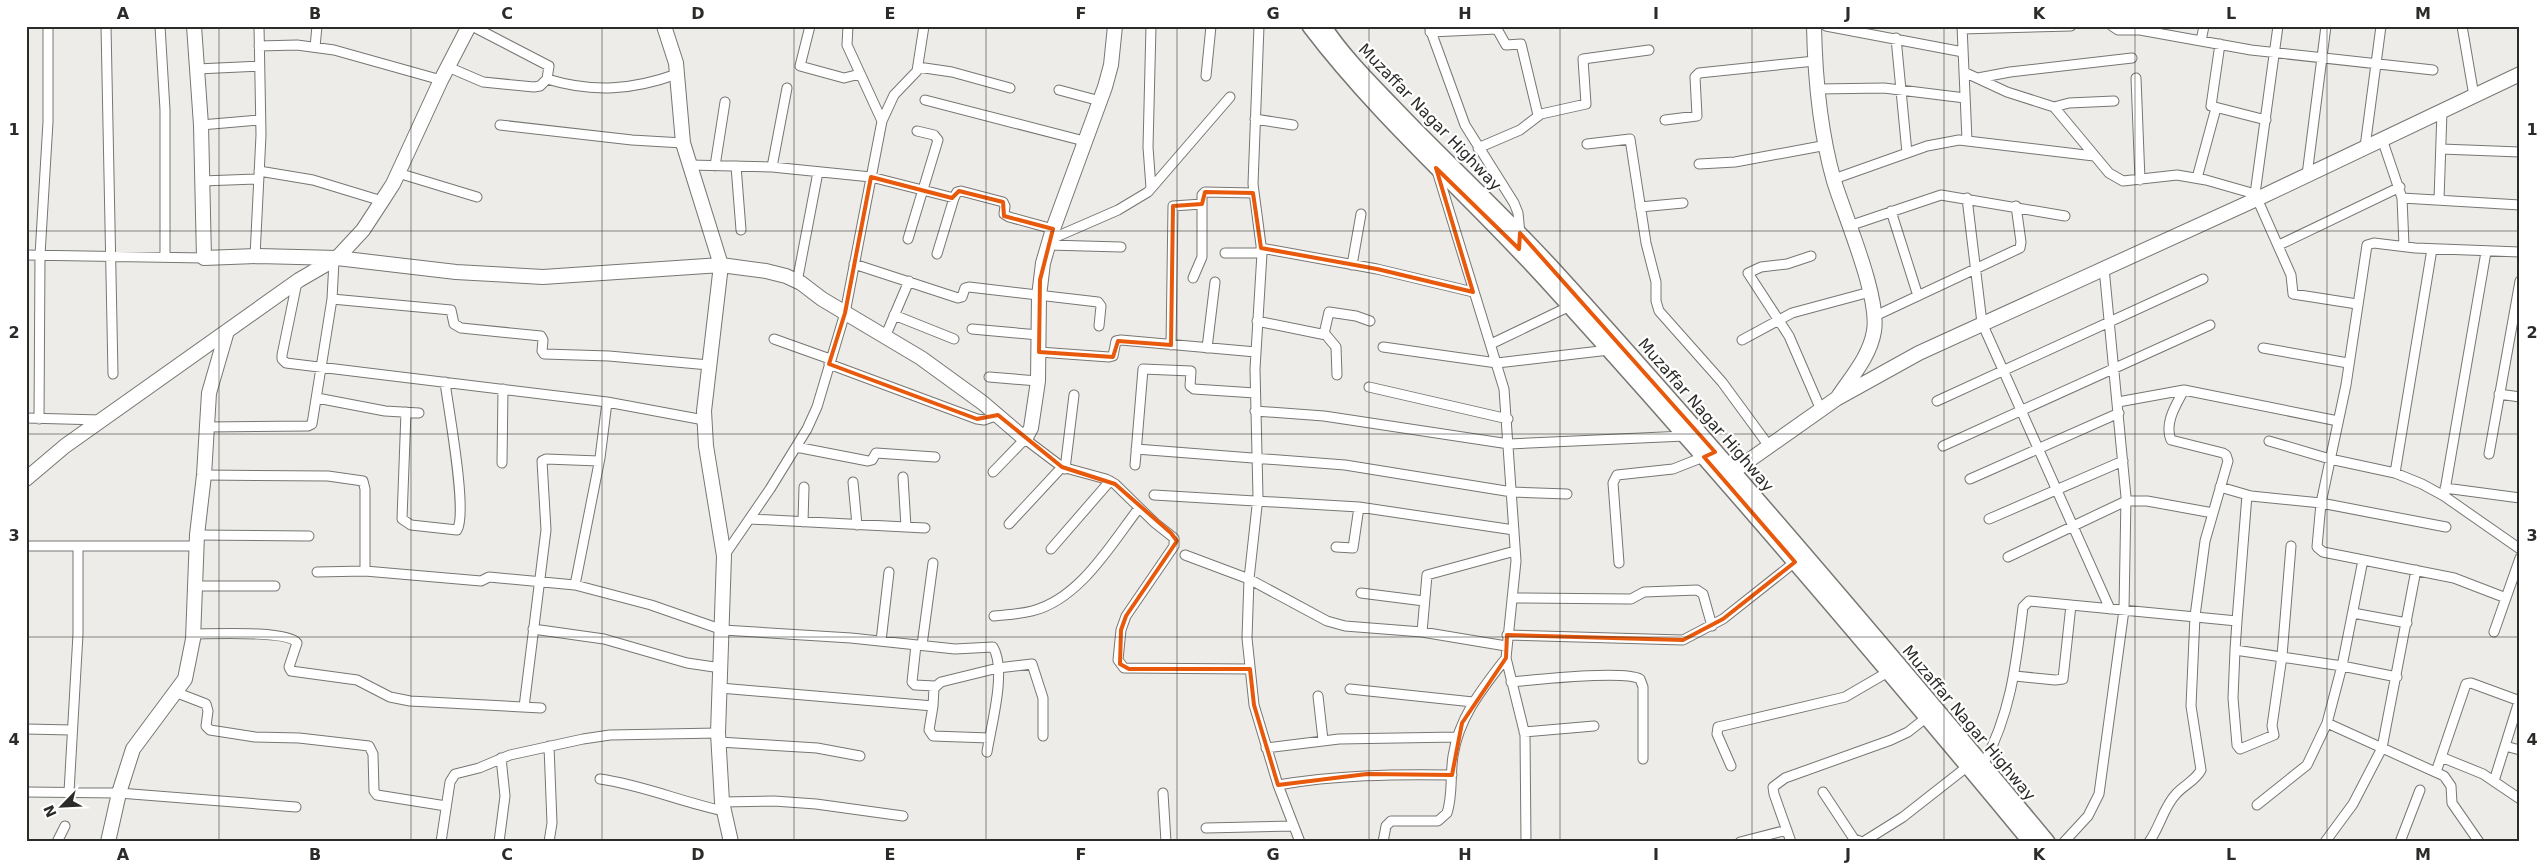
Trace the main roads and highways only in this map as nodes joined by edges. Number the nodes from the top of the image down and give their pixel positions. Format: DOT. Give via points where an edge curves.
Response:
graph roads {
  1 [pos="1310,26"];
  2 [pos="1323,26"];
  3 [pos="1710,454"];
  4 [pos="1728,475"];
  5 [pos="1975,766"];
  6 [pos="2031,842"];
  7 [pos="2046,842"];
  1 -- 3 [label="main road, Muzaffar Nagar Highway" via="1363,93 1519,249 1685,436"];
  2 -- 3 [label="main road, Muzaffar Nagar Highway" via="1348,59 1410,125 1520,233"];
  3 -- 4 [label="main road, Muzaffar Nagar Highway"];
  4 -- 5 [label="main road, Muzaffar Nagar Highway"];
  4 -- 5 [label="main road, Muzaffar Nagar Highway" via="1795,562 1926,717"];
  5 -- 6 [label="main road, Muzaffar Nagar Highway"];
  5 -- 7 [label="main road, Muzaffar Nagar Highway"];
}
